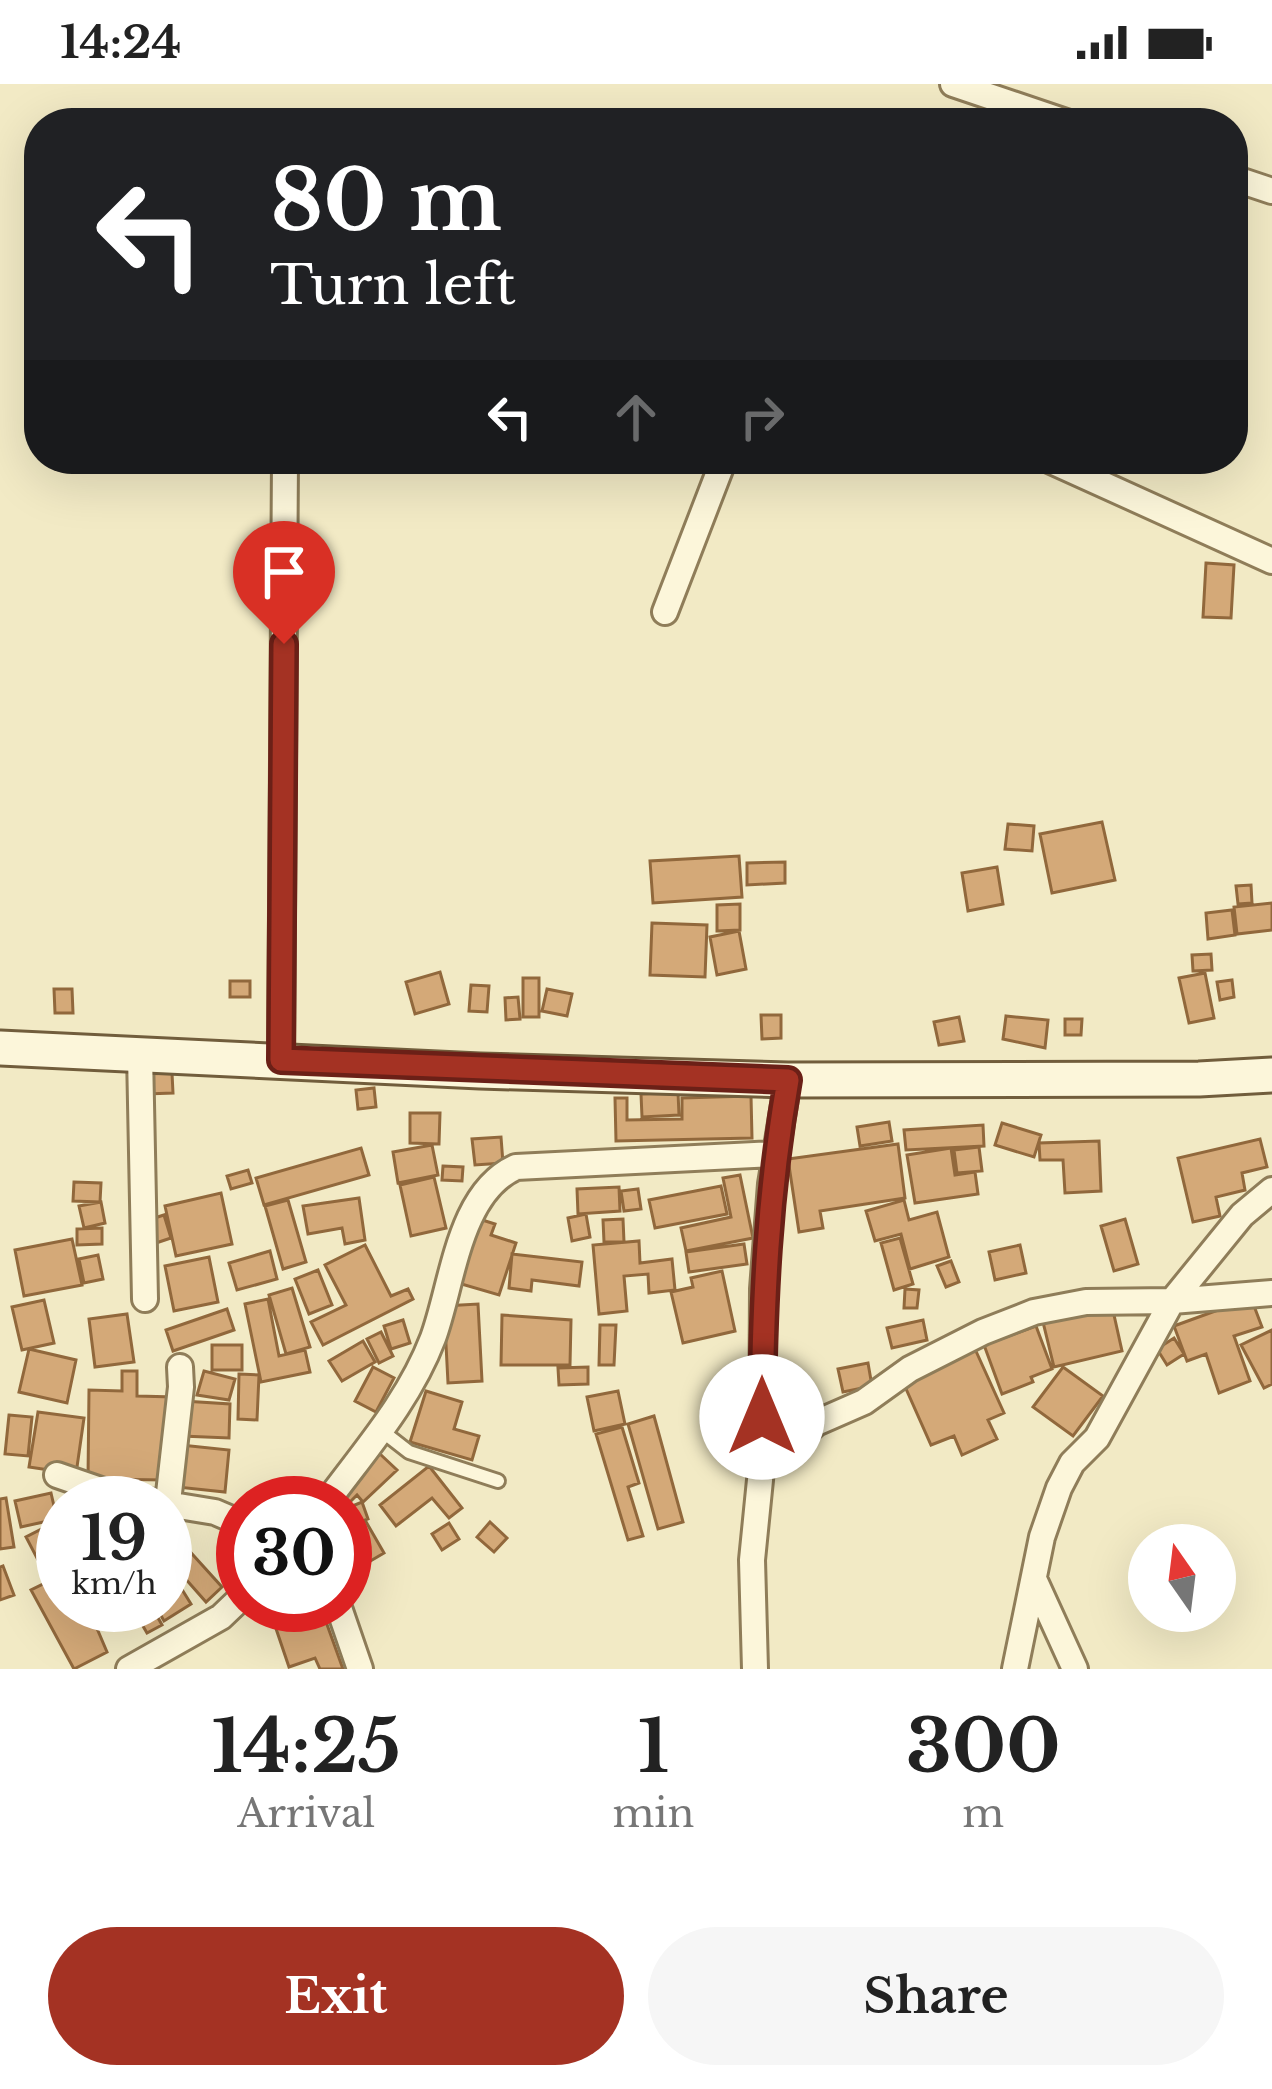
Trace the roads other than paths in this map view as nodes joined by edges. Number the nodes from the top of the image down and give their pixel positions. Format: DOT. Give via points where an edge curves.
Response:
graph roads {
  1 [pos="953,84"];
  2 [pos="1024,108"];
  3 [pos="285,474"];
  4 [pos="718,474"];
  5 [pos="1080,474"];
  6 [pos="1272,561"];
  7 [pos="665,612"];
  8 [pos="0,1048"];
  9 [pos="140,1054"];
  10 [pos="281,1060"];
  11 [pos="1272,1075"];
  12 [pos="788,1080"];
  13 [pos="775,1154"];
  14 [pos="1272,1190"];
  15 [pos="1272,1293"];
  16 [pos="145,1299"];
  17 [pos="1172,1301"];
  18 [pos="180,1366"];
  19 [pos="382,1432"];
  20 [pos="762,1460"];
  21 [pos="57,1475"];
  22 [pos="60,1476"];
  23 [pos="171,1476"];
  24 [pos="345,1476"];
  25 [pos="498,1481"];
  26 [pos="1034,1579"];
  27 [pos="216,1620"];
  28 [pos="347,1632"];
  29 [pos="129,1669"];
  30 [pos="360,1669"];
  31 [pos="755,1669"];
  32 [pos="1015,1669"];
  33 [pos="1076,1669"];
  1 -- 2 [label="street"];
  3 -- 10 [label="street"];
  4 -- 7 [label="street"];
  5 -- 6 [label="street"];
  8 -- 9 [label="main road"];
  9 -- 10 [label="main road"];
  9 -- 16 [label="street"];
  10 -- 12 [label="main road"];
  11 -- 12 [label="main road"];
  12 -- 13 [label="street"];
  13 -- 19 [label="street" via="517,1167 496,1176 471,1217 432,1341"];
  13 -- 20 [label="street" via="763,1289"];
  14 -- 17 [label="street"];
  15 -- 17 [label="street"];
  17 -- 20 [label="street" via="1086,1302 1010,1320 910,1369"];
  17 -- 26 [label="street" via="1114,1410 1059,1488"];
  18 -- 23 [label="street"];
  19 -- 24 [label="street"];
  19 -- 25 [label="lane" via="409,1452"];
  20 -- 31 [label="street" via="752,1560"];
  21 -- 22 [label="street"];
  26 -- 32 [label="street"];
  26 -- 33 [label="street"];
  27 -- 29 [label="street"];
  28 -- 30 [label="street"];
}
